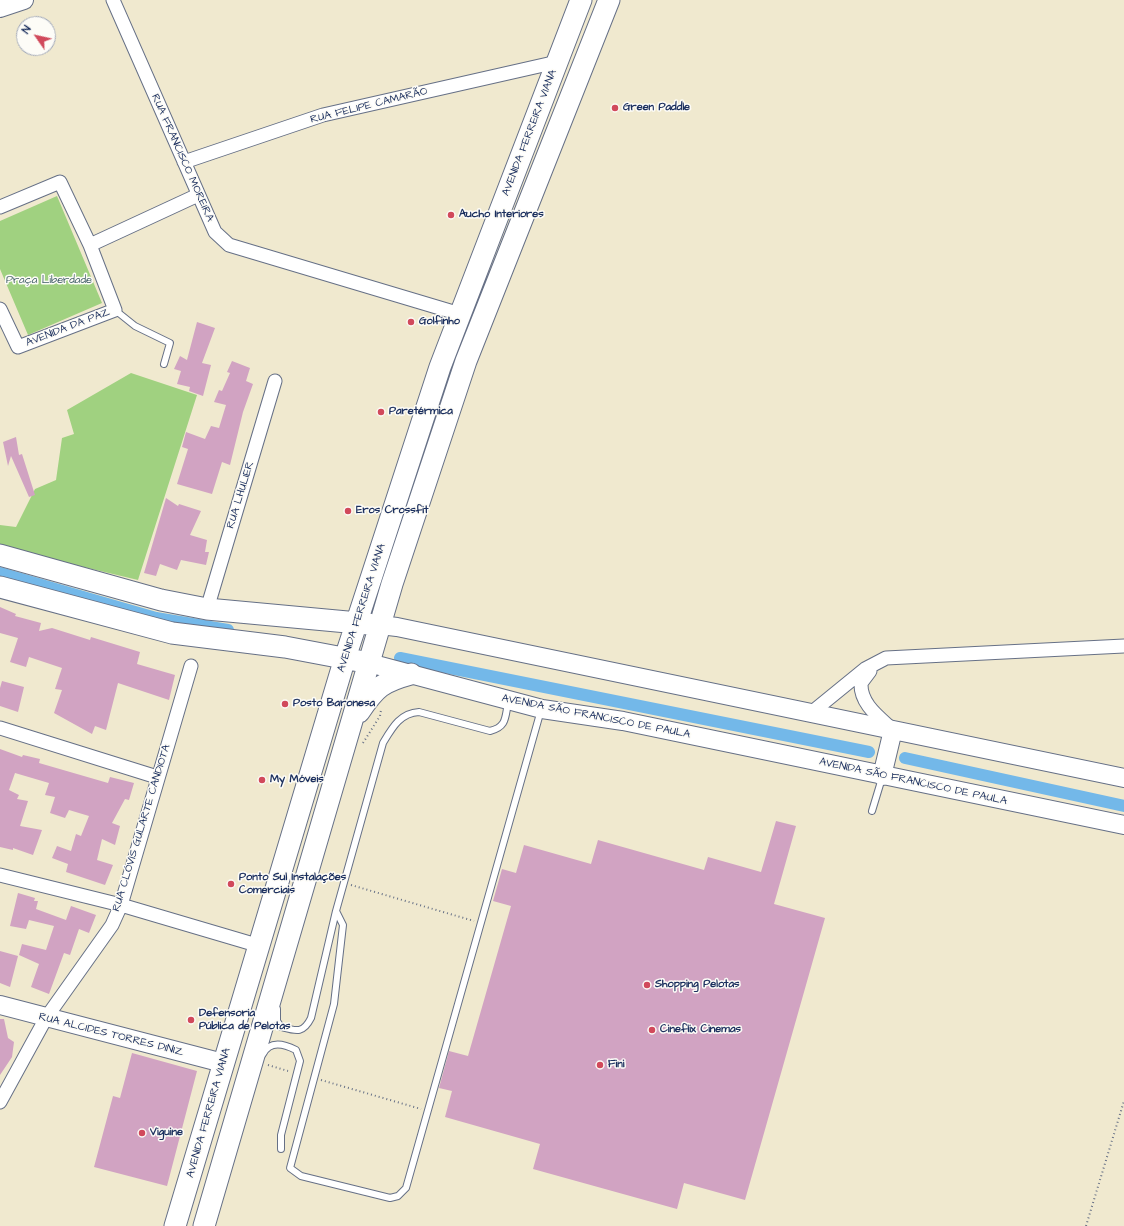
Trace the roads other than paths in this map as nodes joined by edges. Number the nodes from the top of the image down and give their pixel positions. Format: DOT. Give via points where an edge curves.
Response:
graph roads {
  1 [pos="24,0"];
  2 [pos="113,0"];
  3 [pos="581,0"];
  4 [pos="609,0"];
  5 [pos="0,8"];
  6 [pos="557,62"];
  7 [pos="184,162"];
  8 [pos="198,195"];
  9 [pos="0,207"];
  10 [pos="90,245"];
  11 [pos="0,309"];
  12 [pos="115,310"];
  13 [pos="460,314"];
  14 [pos="164,364"];
  15 [pos="275,381"];
  16 [pos="0,555"];
  17 [pos="0,587"];
  18 [pos="207,609"];
  19 [pos="289,617"];
  20 [pos="357,623"];
  21 [pos="380,625"];
  22 [pos="1124,646"];
  23 [pos="282,647"];
  24 [pos="896,657"];
  25 [pos="345,658"];
  26 [pos="369,663"];
  27 [pos="191,666"];
  28 [pos="411,674"];
  29 [pos="508,701"];
  30 [pos="542,709"];
  31 [pos="811,713"];
  32 [pos="352,723"];
  33 [pos="0,728"];
  34 [pos="892,736"];
  35 [pos="883,772"];
  36 [pos="157,777"];
  37 [pos="1124,778"];
  38 [pos="872,812"];
  39 [pos="1124,825"];
  40 [pos="0,875"];
  41 [pos="120,905"];
  42 [pos="336,911"];
  43 [pos="260,946"];
  44 [pos="280,1000"];
  45 [pos="0,1005"];
  46 [pos="46,1018"];
  47 [pos="262,1059"];
  48 [pos="223,1063"];
  49 [pos="0,1102"];
  50 [pos="281,1149"];
  51 [pos="175,1226"];
  52 [pos="204,1226"];
  1 -- 5 [label="street"];
  2 -- 7 [label="street, RUA FRANCISCO MOREIRA"];
  3 -- 6 [label="main road, AVENIDA FERREIRA VIANA"];
  4 -- 21 [label="main road, AVENIDA FERREIRA VIANA" via="466,361"];
  6 -- 7 [label="street, RUA FELIPE CAMARÃO" via="323,115"];
  6 -- 13 [label="main road, AVENIDA FERREIRA VIANA"];
  7 -- 8 [label="street, RUA FRANCISCO MOREIRA"];
  8 -- 10 [label="street"];
  8 -- 13 [label="street, RUA FRANCISCO MOREIRA" via="215,232 229,245"];
  9 -- 10 [label="street, AVENIDA DA PAZ" via="60,182"];
  10 -- 12 [label="street, AVENIDA DA PAZ"];
  11 -- 12 [label="street, AVENIDA DA PAZ" via="18,347"];
  12 -- 14 [label="lane" via="135,326 170,343"];
  13 -- 20 [label="main road, AVENIDA FERREIRA VIANA" via="440,367"];
  15 -- 18 [label="street, RUA LHULIER"];
  16 -- 18 [label="main road" via="161,600"];
  17 -- 23 [label="main road, AVENIDA SÃO FRANCISCO DE PAULA" via="172,633"];
  18 -- 19 [label="main road"];
  19 -- 20 [label="main road"];
  19 -- 23 [label="main road"];
  20 -- 21 [label="main road"];
  20 -- 25 [label="main road, AVENIDA FERREIRA VIANA"];
  21 -- 26 [label="main road, AVENIDA FERREIRA VIANA"];
  21 -- 31 [label="street"];
  22 -- 24 [label="street"];
  23 -- 25 [label="main road, AVENIDA SÃO FRANCISCO DE PAULA"];
  24 -- 31 [label="street" via="872,664"];
  24 -- 34 [label="street" via="876,667 861,683 864,700"];
  25 -- 26 [label="main road, AVENIDA SÃO FRANCISCO DE PAULA"];
  25 -- 43 [label="main road, AVENIDA FERREIRA VIANA"];
  26 -- 28 [label="street, AVENIDA SÃO FRANCISCO DE PAULA"];
  26 -- 32 [label="main road, AVENIDA FERREIRA VIANA"];
  27 -- 36 [label="street, RUA CLÓVIS GULARTE CANDIOTA"];
  28 -- 29 [label="street, AVENIDA SÃO FRANCISCO DE PAULA"];
  28 -- 32 [label="main road" via="390,679 380,686 370,695"];
  29 -- 30 [label="street, AVENIDA SÃO FRANCISCO DE PAULA"];
  29 -- 42 [label="lane" via="504,724 499,729 490,731 420,712 411,712 399,719 379,755"];
  30 -- 35 [label="street, AVENIDA SÃO FRANCISCO DE PAULA" via="623,721"];
  30 -- 42 [label="lane" via="406,1188 398,1196 390,1198 301,1176 290,1168 334,1004 343,925"];
  31 -- 34 [label="street"];
  32 -- 52 [label="main road, AVENIDA FERREIRA VIANA" via="224,1169"];
  33 -- 36 [label="street"];
  34 -- 35 [label="street"];
  34 -- 37 [label="street"];
  35 -- 38 [label="lane"];
  35 -- 39 [label="street, AVENIDA SÃO FRANCISCO DE PAULA"];
  36 -- 41 [label="street, RUA CLÓVIS GULARTE CANDIOTA"];
  40 -- 41 [label="street"];
  41 -- 43 [label="street"];
  41 -- 46 [label="street, RUA CLÓVIS GULARTE CANDIOTA" via="112,925"];
  42 -- 44 [label="lane" via="311,1018 306,1027 300,1030 281,1027 276,1014"];
  43 -- 48 [label="main road, AVENIDA FERREIRA VIANA"];
  45 -- 46 [label="street, RUA ALCIDES TORRES DINIZ"];
  46 -- 48 [label="street, RUA ALCIDES TORRES DINIZ"];
  46 -- 49 [label="street, RUA CLÓVIS GULARTE CANDIOTA"];
  47 -- 50 [label="lane" via="268,1046 273,1044 286,1045 296,1050 300,1060 281,1135"];
  48 -- 51 [label="main road, AVENIDA FERREIRA VIANA"];
}
